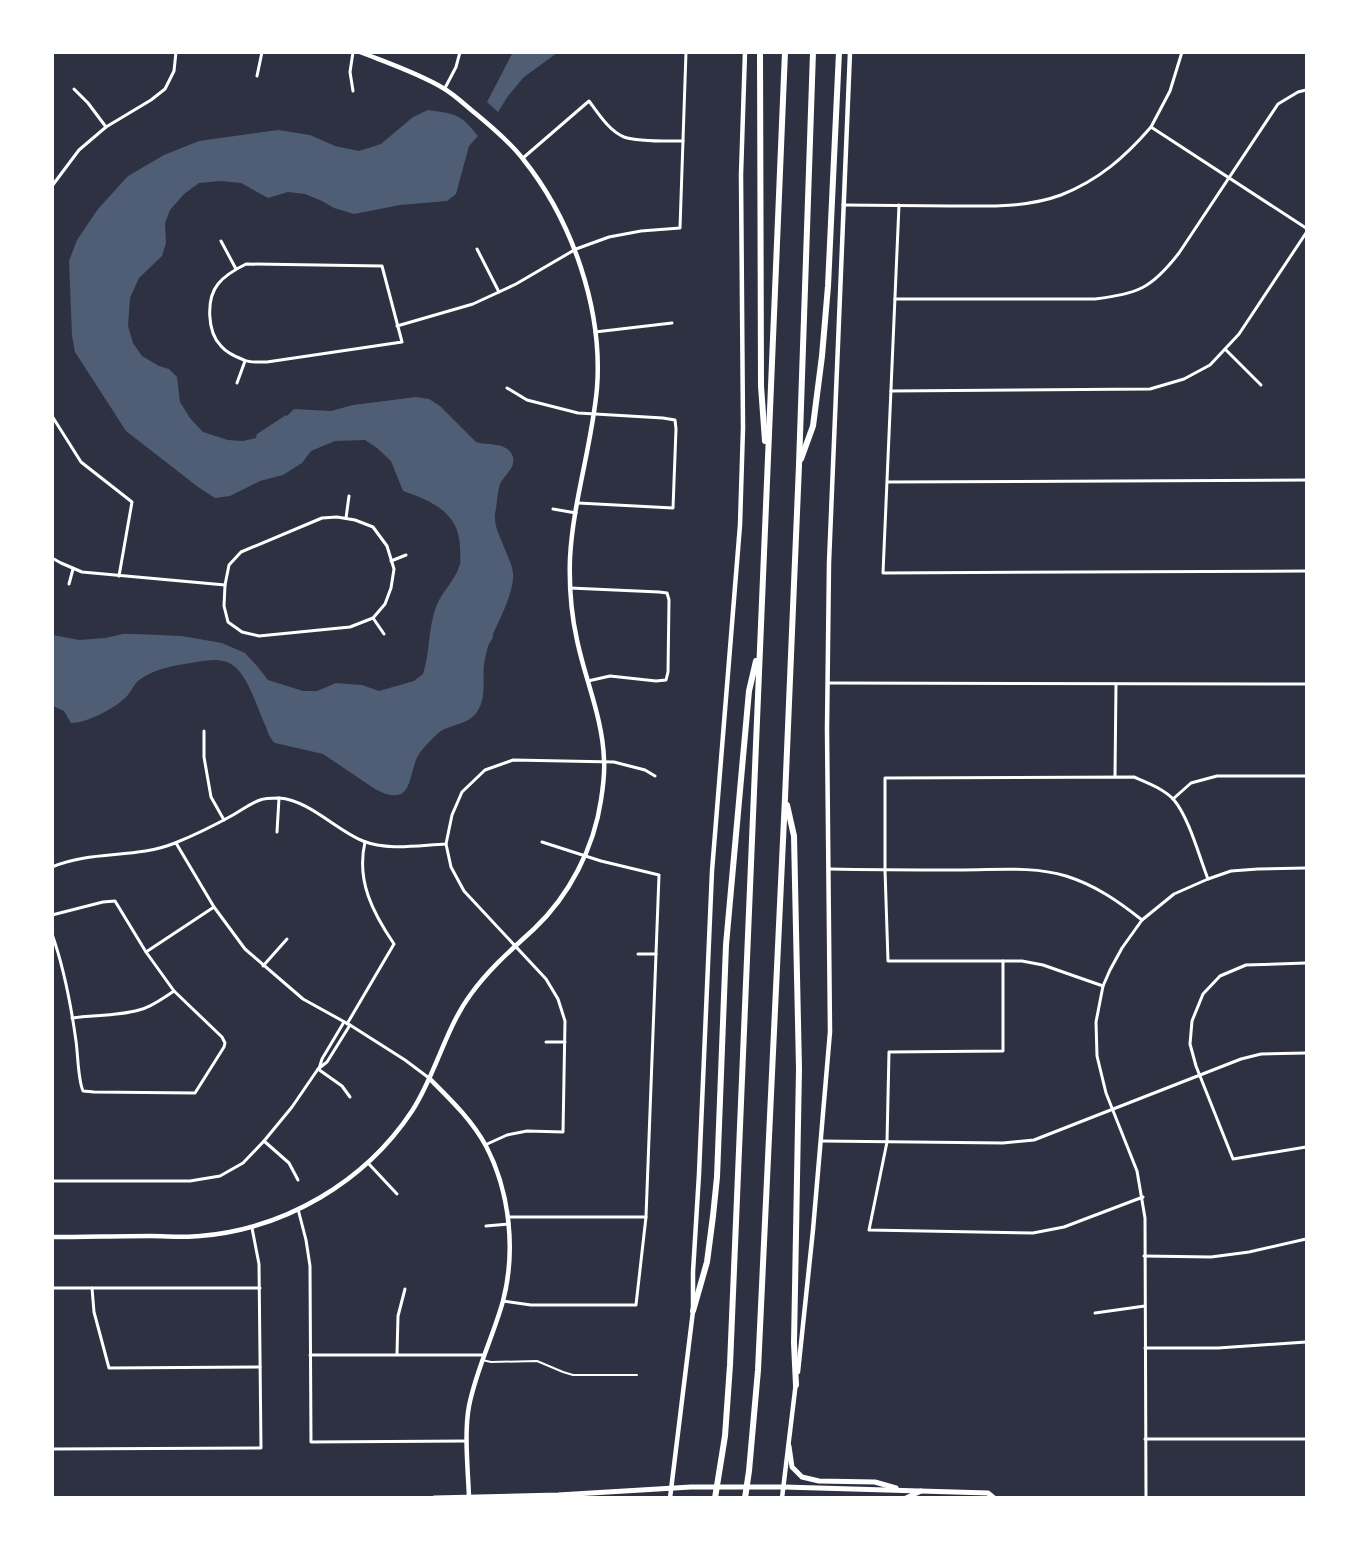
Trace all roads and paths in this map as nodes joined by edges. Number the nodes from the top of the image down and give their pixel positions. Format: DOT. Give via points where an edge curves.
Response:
graph roads {
  1 [pos="176,52"];
  2 [pos="262,52"];
  3 [pos="353,52"];
  4 [pos="360,52"];
  5 [pos="460,52"];
  6 [pos="686,52"];
  7 [pos="745,52"];
  8 [pos="760,52"];
  9 [pos="784,52"];
  10 [pos="813,52"];
  11 [pos="839,52"];
  12 [pos="850,52"];
  13 [pos="1182,52"];
  14 [pos="257,76"];
  15 [pos="445,88"];
  16 [pos="74,89"];
  17 [pos="165,89"];
  18 [pos="1306,90"];
  19 [pos="353,91"];
  20 [pos="169,94"];
  21 [pos="1151,126"];
  22 [pos="106,127"];
  23 [pos="684,140"];
  24 [pos="522,158"];
  25 [pos="1229,177"];
  26 [pos="52,186"];
  27 [pos="843,205"];
  28 [pos="899,205"];
  29 [pos="1306,228"];
  30 [pos="1306,233"];
  31 [pos="221,241"];
  32 [pos="477,249"];
  33 [pos="576,249"];
  34 [pos="236,269"];
  35 [pos="499,292"];
  36 [pos="895,299"];
  37 [pos="672,323"];
  38 [pos="398,326"];
  39 [pos="596,332"];
  40 [pos="1225,349"];
  41 [pos="245,361"];
  42 [pos="237,383"];
  43 [pos="1261,385"];
  44 [pos="507,388"];
  45 [pos="891,391"];
  46 [pos="594,415"];
  47 [pos="52,416"];
  48 [pos="799,465"];
  49 [pos="767,467"];
  50 [pos="1306,480"];
  51 [pos="888,482"];
  52 [pos="349,496"];
  53 [pos="578,503"];
  54 [pos="553,509"];
  55 [pos="576,513"];
  56 [pos="346,518"];
  57 [pos="406,554"];
  58 [pos="52,558"];
  59 [pos="391,561"];
  60 [pos="73,568"];
  61 [pos="1306,571"];
  62 [pos="119,576"];
  63 [pos="69,584"];
  64 [pos="225,585"];
  65 [pos="570,588"];
  66 [pos="373,618"];
  67 [pos="384,634"];
  68 [pos="760,645"];
  69 [pos="588,681"];
  70 [pos="828,683"];
  71 [pos="1116,684"];
  72 [pos="1306,684"];
  73 [pos="204,730"];
  74 [pos="605,761"];
  75 [pos="656,776"];
  76 [pos="1115,776"];
  77 [pos="1306,776"];
  78 [pos="279,798"];
  79 [pos="785,798"];
  80 [pos="1173,799"];
  81 [pos="224,820"];
  82 [pos="277,832"];
  83 [pos="365,842"];
  84 [pos="542,842"];
  85 [pos="176,843"];
  86 [pos="446,844"];
  87 [pos="586,856"];
  88 [pos="52,867"];
  89 [pos="1306,868"];
  90 [pos="830,869"];
  91 [pos="885,870"];
  92 [pos="1208,879"];
  93 [pos="214,908"];
  94 [pos="52,915"];
  95 [pos="1142,920"];
  96 [pos="52,934"];
  97 [pos="287,939"];
  98 [pos="516,945"];
  99 [pos="146,952"];
  100 [pos="638,954"];
  101 [pos="656,954"];
  102 [pos="1004,961"];
  103 [pos="1306,963"];
  104 [pos="263,966"];
  105 [pos="1104,986"];
  106 [pos="174,991"];
  107 [pos="72,1018"];
  108 [pos="347,1024"];
  109 [pos="546,1042"];
  110 [pos="565,1042"];
  111 [pos="1306,1053"];
  112 [pos="318,1069"];
  113 [pos="1198,1075"];
  114 [pos="430,1079"];
  115 [pos="350,1097"];
  116 [pos="1112,1109"];
  117 [pos="264,1141"];
  118 [pos="821,1141"];
  119 [pos="887,1142"];
  120 [pos="485,1145"];
  121 [pos="1306,1147"];
  122 [pos="368,1163"];
  123 [pos="298,1180"];
  124 [pos="52,1181"];
  125 [pos="397,1194"];
  126 [pos="1143,1197"];
  127 [pos="298,1209"];
  128 [pos="508,1217"];
  129 [pos="646,1217"];
  130 [pos="509,1224"];
  131 [pos="486,1226"];
  132 [pos="252,1228"];
  133 [pos="52,1237"];
  134 [pos="1306,1239"];
  135 [pos="1144,1256"];
  136 [pos="52,1288"];
  137 [pos="92,1288"];
  138 [pos="260,1288"];
  139 [pos="404,1289"];
  140 [pos="503,1301"];
  141 [pos="1145,1306"];
  142 [pos="693,1311"];
  143 [pos="1095,1313"];
  144 [pos="1306,1342"];
  145 [pos="1145,1348"];
  146 [pos="397,1354"];
  147 [pos="310,1355"];
  148 [pos="483,1357"];
  149 [pos="260,1367"];
  150 [pos="637,1375"];
  151 [pos="796,1385"];
  152 [pos="1145,1439"];
  153 [pos="1306,1439"];
  154 [pos="467,1440"];
  155 [pos="789,1446"];
  156 [pos="52,1449"];
  157 [pos="784,1487"];
  158 [pos="671,1488"];
  159 [pos="904,1490"];
  160 [pos="921,1491"];
  161 [pos="932,1491"];
  162 [pos="973,1493"];
  163 [pos="468,1497"];
  164 [pos="434,1498"];
  165 [pos="670,1498"];
  166 [pos="715,1498"];
  167 [pos="745,1498"];
  168 [pos="782,1498"];
  169 [pos="906,1498"];
  170 [pos="936,1498"];
  171 [pos="965,1498"];
  172 [pos="994,1498"];
  173 [pos="1146,1498"];
  1 -- 17 [label="street" via="174,71"];
  2 -- 14 [label="street"];
  3 -- 19 [label="street" via="350,72"];
  4 -- 15 [label="main road"];
  5 -- 15 [label="street"];
  6 -- 23 [label="street"];
  7 -- 142 [label="main road" via="741,175 743,428 740,525 712,862"];
  8 -- 49 [label="highway" via="761,386"];
  9 -- 49 [label="highway"];
  10 -- 48 [label="highway"];
  11 -- 48 [label="highway" via="822,356 813,426"];
  12 -- 27 [label="main road"];
  13 -- 21 [label="street" via="1170,91"];
  15 -- 24 [label="main road"];
  16 -- 22 [label="street"];
  17 -- 20 [label="street"];
  17 -- 22 [label="street"];
  18 -- 25 [label="street" via="1278,104"];
  21 -- 25 [label="street"];
  21 -- 28 [label="street" via="1109,169 1060,195 1005,205"];
  22 -- 26 [label="street" via="79,150"];
  23 -- 24 [label="street" via="624,137 609,126 589,101"];
  23 -- 33 [label="street" via="680,228 609,237"];
  24 -- 33 [label="main road"];
  25 -- 29 [label="street"];
  25 -- 36 [label="street" via="1164,273 1146,287 1095,299"];
  27 -- 28 [label="street"];
  27 -- 70 [label="main road"];
  28 -- 36 [label="street"];
  30 -- 40 [label="street" via="1239,334"];
  31 -- 34 [label="street"];
  32 -- 35 [label="street"];
  33 -- 35 [label="street"];
  33 -- 39 [label="main road"];
  34 -- 38 [label="street" via="246,264 382,266"];
  34 -- 41 [label="street" via="217,284 209,315 220,345"];
  35 -- 38 [label="street" via="473,304"];
  36 -- 45 [label="street"];
  37 -- 39 [label="street"];
  38 -- 41 [label="street" via="402,342 267,362"];
  39 -- 46 [label="main road" via="598,368"];
  40 -- 43 [label="street"];
  40 -- 45 [label="street" via="1210,365 1184,379 1150,389"];
  41 -- 42 [label="street"];
  44 -- 46 [label="street" via="527,400"];
  45 -- 51 [label="street"];
  46 -- 53 [label="main road"];
  46 -- 53 [label="street" via="675,420 673,508"];
  47 -- 62 [label="street" via="81,462 132,502"];
  48 -- 79 [label="highway"];
  49 -- 68 [label="highway"];
  50 -- 51 [label="street"];
  51 -- 61 [label="street" via="884,573"];
  52 -- 56 [label="street"];
  53 -- 55 [label="main road"];
  54 -- 55 [label="street"];
  55 -- 65 [label="main road" via="570,556"];
  56 -- 59 [label="street" via="373,527 387,546"];
  56 -- 64 [label="street" via="322,518 241,552 229,565"];
  57 -- 59 [label="street"];
  58 -- 60 [label="street"];
  59 -- 66 [label="street" via="394,568 391,588 385,604"];
  60 -- 62 [label="street"];
  60 -- 63 [label="street"];
  62 -- 64 [label="street"];
  64 -- 66 [label="street" via="224,606 228,622 242,632 259,636 350,628"];
  65 -- 69 [label="main road" via="577,643"];
  65 -- 69 [label="street" via="667,593 666,680 610,676"];
  66 -- 67 [label="street"];
  68 -- 142 [label="highway" via="749,692 726,945 712,1224 708,1262"];
  68 -- 166 [label="highway" via="730,1365"];
  69 -- 74 [label="main road"];
  70 -- 71 [label="street"];
  70 -- 90 [label="main road"];
  71 -- 72 [label="street"];
  71 -- 76 [label="street"];
  73 -- 81 [label="street" via="204,758 212,797"];
  74 -- 75 [label="street" via="634,766"];
  74 -- 86 [label="street" via="513,760 485,770 462,792 452,815"];
  74 -- 87 [label="main road" via="601,801"];
  76 -- 80 [label="street" via="1134,777"];
  76 -- 91 [label="street" via="885,778"];
  77 -- 80 [label="street" via="1217,776 1191,783"];
  78 -- 81 [label="street" via="261,800"];
  78 -- 82 [label="street"];
  78 -- 83 [label="street" via="292,800"];
  79 -- 151 [label="highway" via="794,836 799,1069"];
  79 -- 167 [label="highway" via="758,1370"];
  80 -- 92 [label="street" via="1183,813"];
  81 -- 85 [label="street"];
  83 -- 86 [label="street" via="388,847"];
  83 -- 108 [label="street" via="361,867 366,895 394,944"];
  84 -- 87 [label="street"];
  85 -- 88 [label="street" via="149,852 100,855"];
  85 -- 93 [label="street"];
  86 -- 98 [label="street" via="451,866 464,891"];
  87 -- 98 [label="main road" via="563,895"];
  87 -- 101 [label="street" via="658,875"];
  89 -- 92 [label="street" via="1231,871"];
  90 -- 91 [label="street"];
  90 -- 118 [label="main road" via="830,1014"];
  91 -- 95 [label="street" via="1034,869 1090,885"];
  91 -- 102 [label="street" via="888,961"];
  92 -- 95 [label="street" via="1174,894"];
  93 -- 99 [label="street"];
  93 -- 104 [label="street" via="244,949"];
  94 -- 99 [label="street" via="115,901"];
  95 -- 105 [label="street" via="1122,948"];
  96 -- 107 [label="street"];
  97 -- 104 [label="street"];
  98 -- 110 [label="street" via="546,979 558,999 565,1020"];
  98 -- 114 [label="main road" via="469,996 453,1024"];
  99 -- 106 [label="street"];
  100 -- 101 [label="street"];
  101 -- 129 [label="street"];
  102 -- 105 [label="street" via="1044,966"];
  102 -- 119 [label="street" via="1003,1051 889,1052"];
  103 -- 113 [label="street" via="1246,965 1220,976 1203,994 1192,1021 1190,1044"];
  104 -- 108 [label="street" via="303,999"];
  105 -- 116 [label="street" via="1096,1022 1097,1056"];
  106 -- 107 [label="street" via="141,1010"];
  106 -- 107 [label="street" via="225,1043 195,1092 83,1091"];
  108 -- 112 [label="street"];
  108 -- 112 [label="street" via="326,1062"];
  108 -- 114 [label="street" via="406,1060"];
  109 -- 110 [label="street"];
  110 -- 120 [label="street" via="563,1132 527,1131 507,1135"];
  111 -- 113 [label="street" via="1261,1054"];
  112 -- 115 [label="street" via="342,1086"];
  112 -- 117 [label="street"];
  113 -- 116 [label="street"];
  113 -- 121 [label="street" via="1233,1160"];
  114 -- 120 [label="main road" via="460,1109"];
  114 -- 122 [label="main road" via="412,1110"];
  116 -- 119 [label="street" via="1034,1140 1003,1143"];
  116 -- 126 [label="street" via="1137,1171"];
  117 -- 123 [label="street" via="289,1163"];
  117 -- 124 [label="street" via="243,1163 220,1176 190,1181"];
  118 -- 119 [label="street"];
  118 -- 151 [label="main road"];
  119 -- 126 [label="street" via="870,1230 1033,1233 1064,1227"];
  120 -- 128 [label="main road" via="500,1182"];
  122 -- 125 [label="street"];
  122 -- 127 [label="main road" via="343,1184"];
  126 -- 135 [label="street"];
  127 -- 132 [label="main road"];
  127 -- 147 [label="street" via="310,1266"];
  128 -- 129 [label="street"];
  128 -- 130 [label="main road"];
  129 -- 140 [label="street" via="636,1305 531,1305"];
  130 -- 131 [label="street"];
  130 -- 140 [label="main road" via="508,1270"];
  132 -- 133 [label="main road" via="200,1236"];
  132 -- 138 [label="street"];
  134 -- 135 [label="street" via="1211,1257"];
  135 -- 141 [label="street"];
  136 -- 137 [label="street"];
  137 -- 138 [label="street"];
  137 -- 149 [label="street" via="94,1312 109,1368"];
  138 -- 149 [label="street"];
  139 -- 146 [label="street" via="398,1316"];
  140 -- 148 [label="main road"];
  141 -- 143 [label="street"];
  141 -- 145 [label="street"];
  142 -- 158 [label="main road"];
  144 -- 145 [label="street" via="1218,1348"];
  145 -- 152 [label="street"];
  146 -- 147 [label="street"];
  146 -- 148 [label="street"];
  147 -- 154 [label="street" via="311,1442"];
  148 -- 150 [label="lane" via="491,1362 537,1361 573,1375"];
  148 -- 154 [label="main road" via="469,1406"];
  149 -- 156 [label="street" via="261,1448"];
  151 -- 155 [label="main road"];
  152 -- 153 [label="street"];
  152 -- 173 [label="street"];
  154 -- 163 [label="main road"];
  155 -- 157 [label="main road"];
  155 -- 159 [label="main road" via="792,1466 802,1477 819,1481 875,1482"];
  157 -- 158 [label="main road"];
  157 -- 159 [label="main road"];
  157 -- 168 [label="main road"];
  158 -- 163 [label="main road"];
  158 -- 165 [label="main road"];
  159 -- 160 [label="main road"];
  160 -- 161 [label="main road"];
  160 -- 169 [label="main road"];
  161 -- 162 [label="main road"];
  161 -- 170 [label="main road"];
  162 -- 171 [label="main road"];
  162 -- 172 [label="main road" via="988,1493"];
  163 -- 164 [label="main road"];
}
